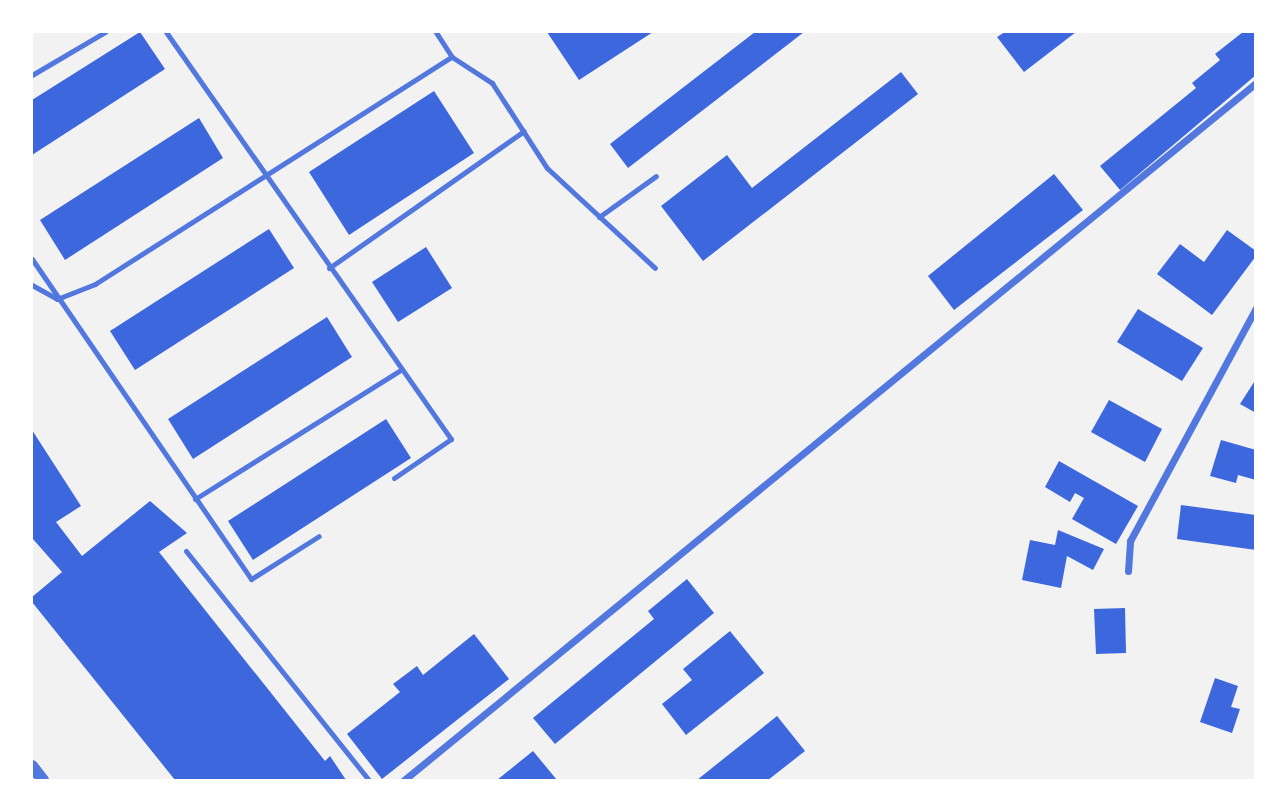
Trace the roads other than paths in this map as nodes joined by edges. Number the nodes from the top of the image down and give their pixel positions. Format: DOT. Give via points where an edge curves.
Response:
graph roads {
  1 [pos="104,32"];
  2 [pos="166,32"];
  3 [pos="436,32"];
  4 [pos="452,57"];
  5 [pos="32,75"];
  6 [pos="1255,83"];
  7 [pos="524,131"];
  8 [pos="264,175"];
  9 [pos="656,176"];
  10 [pos="599,217"];
  11 [pos="32,259"];
  12 [pos="329,268"];
  13 [pos="655,268"];
  14 [pos="32,285"];
  15 [pos="57,299"];
  16 [pos="1255,308"];
  17 [pos="399,371"];
  18 [pos="394,478"];
  19 [pos="195,499"];
  20 [pos="319,536"];
  21 [pos="186,551"];
  22 [pos="1128,571"];
  23 [pos="32,766"];
  24 [pos="43,780"];
  25 [pos="369,780"];
  26 [pos="404,780"];
  1 -- 5 [label="lane"];
  2 -- 8 [label="lane"];
  3 -- 4 [label="lane"];
  4 -- 7 [label="lane" via="492,83"];
  4 -- 8 [label="lane"];
  6 -- 26 [label="street"];
  7 -- 10 [label="lane" via="547,168"];
  7 -- 12 [label="lane"];
  8 -- 12 [label="lane"];
  8 -- 15 [label="lane" via="95,284"];
  9 -- 10 [label="lane"];
  10 -- 13 [label="lane"];
  11 -- 15 [label="lane"];
  12 -- 17 [label="lane"];
  14 -- 15 [label="lane"];
  15 -- 19 [label="lane"];
  16 -- 22 [label="street" via="1130,541"];
  17 -- 18 [label="lane" via="451,439"];
  17 -- 19 [label="lane"];
  19 -- 20 [label="lane" via="251,579"];
  21 -- 25 [label="lane"];
  23 -- 24 [label="street"];
}
